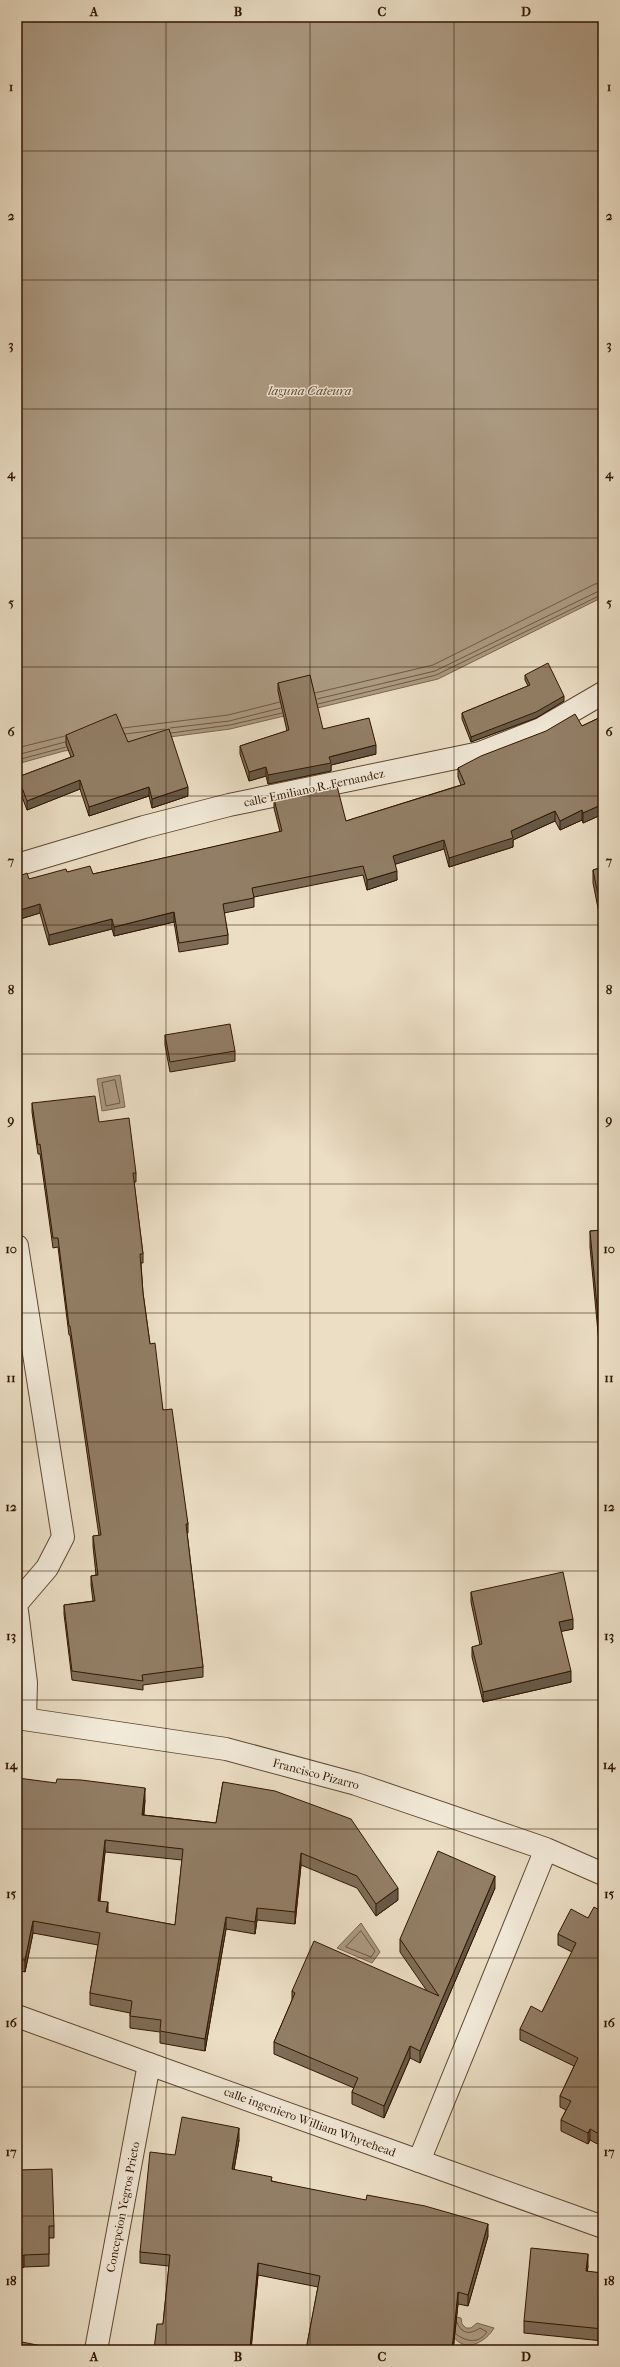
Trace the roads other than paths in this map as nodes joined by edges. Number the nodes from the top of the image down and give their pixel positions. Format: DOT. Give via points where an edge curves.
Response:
graph roads {
  1 [pos="603,694"];
  2 [pos="17,865"];
  3 [pos="17,1246"];
  4 [pos="17,1603"];
  5 [pos="17,1611"];
  6 [pos="21,1718"];
  7 [pos="546,1849"];
  8 [pos="603,1874"];
  9 [pos="17,2016"];
  10 [pos="150,2064"];
  11 [pos="419,2161"];
  12 [pos="603,2227"];
  13 [pos="96,2350"];
  1 -- 2 [label="street, calle Emiliano R. Fernandez" via="541,728 480,753 229,805"];
  3 -- 4 [label="street" via="63,1537 47,1568"];
  5 -- 6 [label="street" via="26,1683"];
  6 -- 7 [label="street, Francisco Pizarro" via="226,1749 356,1784"];
  7 -- 8 [label="street, Francisco Pizarro"];
  7 -- 11 [label="street"];
  9 -- 10 [label="street, calle ingeniero William Whytehead"];
  10 -- 11 [label="street, calle ingeniero William Whytehead"];
  10 -- 13 [label="street, Concepcion Yegros Prieto"];
  11 -- 12 [label="street, calle ingeniero William Whytehead"];
}
